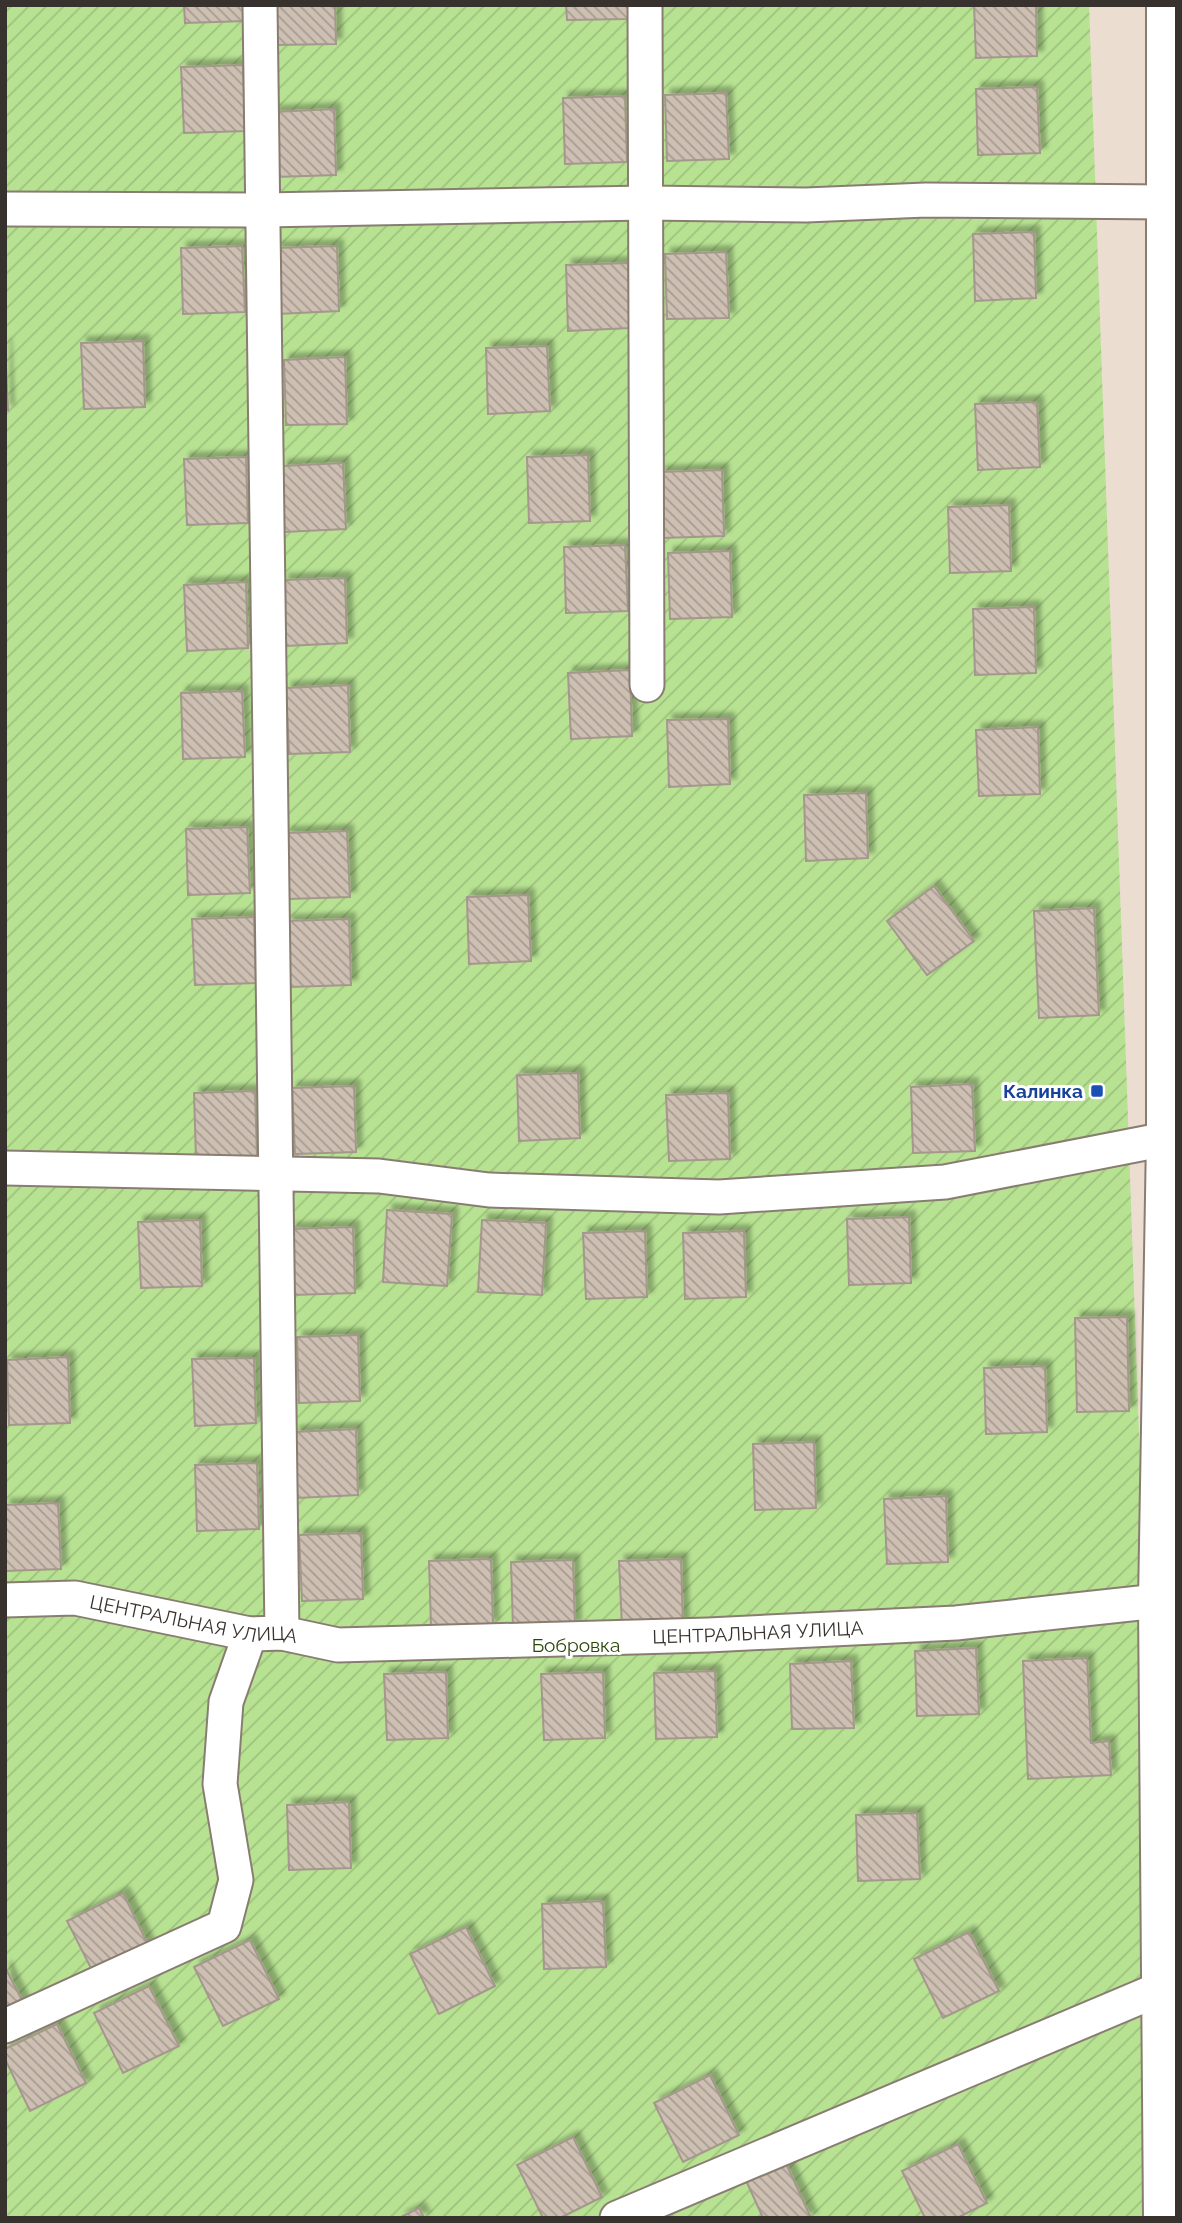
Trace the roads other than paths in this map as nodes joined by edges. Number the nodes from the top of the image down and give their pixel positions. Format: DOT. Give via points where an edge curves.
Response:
graph roads {
  1 [pos="260,5"];
  2 [pos="645,5"];
  3 [pos="1166,5"];
  4 [pos="1172,198"];
  5 [pos="646,203"];
  6 [pos="5,209"];
  7 [pos="263,210"];
  8 [pos="647,685"];
  9 [pos="1166,1139"];
  10 [pos="5,1168"];
  11 [pos="273,1173"];
  12 [pos="5,1600"];
  13 [pos="1167,1601"];
  14 [pos="266,1634"];
  15 [pos="1169,1989"];
  16 [pos="5,2025"];
  17 [pos="617,2218"];
  18 [pos="1163,2218"];
  1 -- 7 [label="street"];
  2 -- 5 [label="street"];
  3 -- 4 [label="street"];
  4 -- 5 [label="street" via="806,205"];
  4 -- 9 [label="street"];
  5 -- 7 [label="street"];
  5 -- 8 [label="street"];
  6 -- 7 [label="street"];
  7 -- 11 [label="street"];
  9 -- 11 [label="street" via="945,1182 719,1197 489,1190 379,1176"];
  9 -- 13 [label="street"];
  10 -- 11 [label="street"];
  11 -- 14 [label="street"];
  12 -- 14 [label="street, ЦЕНТРАЛЬНАЯ УЛИЦА" via="75,1598"];
  13 -- 14 [label="street, ЦЕНТРАЛЬНАЯ УЛИЦА" via="956,1623 708,1635 338,1644"];
  13 -- 15 [label="street"];
  14 -- 16 [label="street" via="226,1702 220,1784 236,1880 224,1926"];
  15 -- 17 [label="street"];
  15 -- 18 [label="street"];
}
